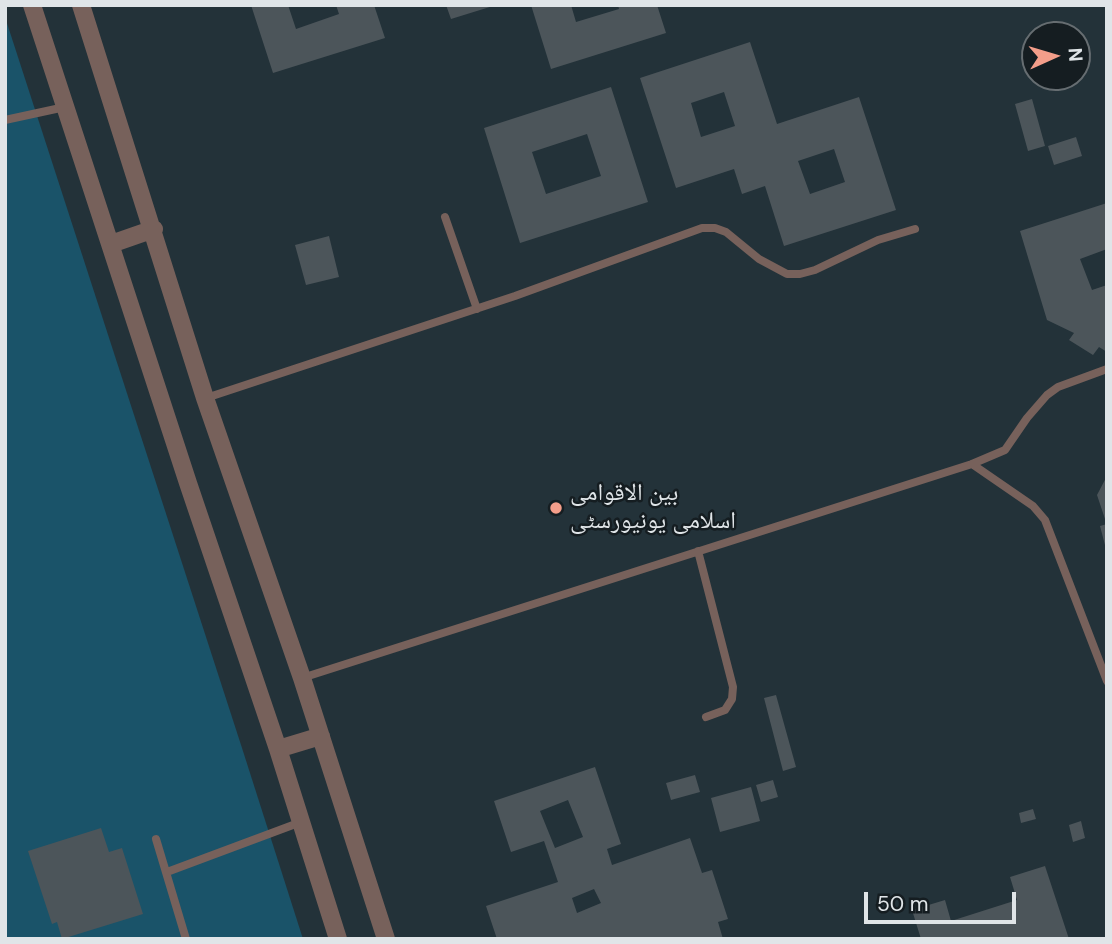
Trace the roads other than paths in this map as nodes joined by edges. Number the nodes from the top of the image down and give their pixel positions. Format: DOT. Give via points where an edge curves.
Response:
graph roads {
  1 [pos="32,5"];
  2 [pos="81,5"];
  3 [pos="65,107"];
  4 [pos="5,120"];
  5 [pos="445,217"];
  6 [pos="154,229"];
  7 [pos="915,229"];
  8 [pos="111,244"];
  9 [pos="477,309"];
  10 [pos="1107,369"];
  11 [pos="205,398"];
  12 [pos="972,464"];
  13 [pos="698,551"];
  14 [pos="302,678"];
  15 [pos="1107,681"];
  16 [pos="706,717"];
  17 [pos="321,736"];
  18 [pos="278,749"];
  19 [pos="301,822"];
  20 [pos="156,839"];
  21 [pos="167,872"];
  22 [pos="187,939"];
  23 [pos="338,939"];
  24 [pos="386,939"];
  1 -- 3 [label="street"];
  2 -- 6 [label="street"];
  3 -- 4 [label="lane"];
  3 -- 8 [label="street"];
  5 -- 9 [label="lane"];
  6 -- 8 [label="street"];
  6 -- 11 [label="street"];
  7 -- 9 [label="lane" via="878,240 815,270 787,274 758,259 726,232 702,228"];
  8 -- 18 [label="street"];
  9 -- 11 [label="lane"];
  10 -- 12 [label="lane" via="1058,387 1027,418 1005,450"];
  11 -- 14 [label="street"];
  12 -- 13 [label="lane"];
  12 -- 15 [label="lane" via="1033,506 1045,520"];
  13 -- 14 [label="lane"];
  13 -- 16 [label="lane" via="733,688 724,710"];
  14 -- 17 [label="street"];
  17 -- 18 [label="street"];
  17 -- 24 [label="street"];
  18 -- 19 [label="street"];
  19 -- 21 [label="lane"];
  19 -- 23 [label="street"];
  20 -- 21 [label="lane"];
  21 -- 22 [label="lane"];
}
